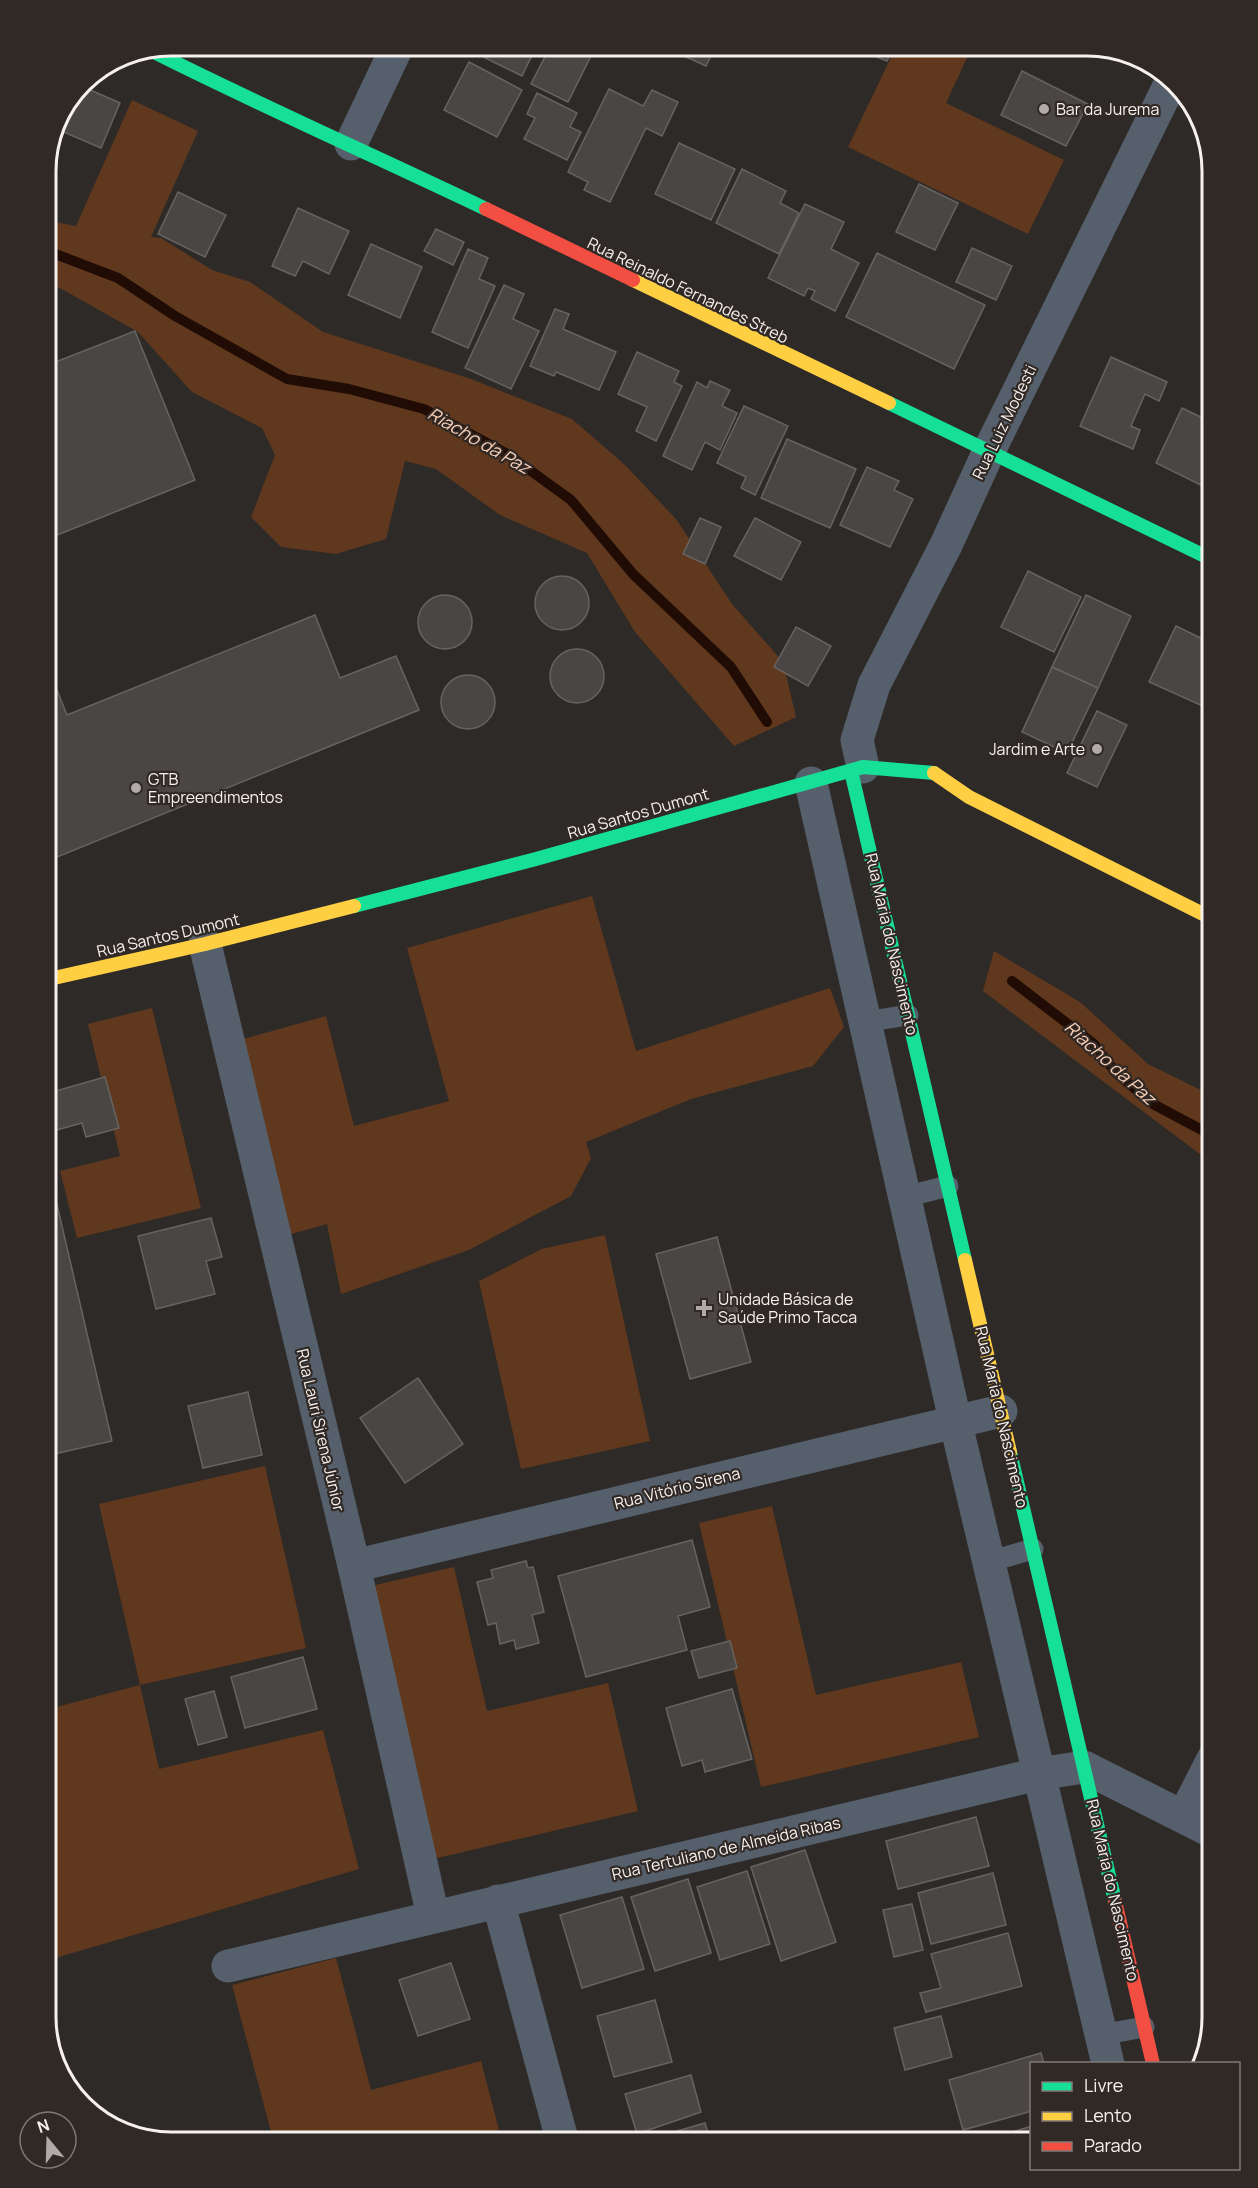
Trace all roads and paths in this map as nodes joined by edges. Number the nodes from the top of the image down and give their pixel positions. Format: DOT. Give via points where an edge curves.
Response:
graph roads {
  1 [pos="162,56"];
  2 [pos="393,56"];
  3 [pos="1168,89"];
  4 [pos="351,144"];
  5 [pos="989,452"];
  6 [pos="1202,555"];
  7 [pos="857,769"];
  8 [pos="812,783"];
  9 [pos="1202,914"];
  10 [pos="205,944"];
  11 [pos="56,978"];
  12 [pos="908,1015"];
  13 [pos="865,1022"];
  14 [pos="948,1186"];
  15 [pos="905,1197"];
  16 [pos="1001,1410"];
  17 [pos="955,1420"];
  18 [pos="1033,1549"];
  19 [pos="988,1562"];
  20 [pos="354,1566"];
  21 [pos="1084,1767"];
  22 [pos="1038,1774"];
  23 [pos="1202,1780"];
  24 [pos="1184,1815"];
  25 [pos="1202,1826"];
  26 [pos="498,1901"];
  27 [pos="433,1916"];
  28 [pos="228,1966"];
  29 [pos="1144,2027"];
  30 [pos="1105,2049"];
  31 [pos="1153,2062"];
  32 [pos="560,2132"];
  1 -- 4 [label="street, Rua Reinaldo Fernandes Streb"];
  2 -- 4 [label="street"];
  3 -- 5 [label="street, Rua Luiz Modesti"];
  4 -- 5 [label="street, Rua Reinaldo Fernandes Streb"];
  5 -- 6 [label="street, Rua Reinaldo Fernandes Streb"];
  5 -- 7 [label="street, Rua Luiz Modesti" via="874,684 857,740"];
  7 -- 8 [label="street, Rua Santos Dumont"];
  7 -- 9 [label="street, Rua Santos Dumont" via="931,771 969,797"];
  7 -- 12 [label="street, Rua Maria do Nascimento"];
  8 -- 10 [label="street, Rua Santos Dumont"];
  8 -- 13 [label="street"];
  10 -- 11 [label="street, Rua Santos Dumont"];
  10 -- 20 [label="street, Rua Lauri Sirena Júnior"];
  12 -- 13 [label="lane"];
  12 -- 14 [label="street, Rua Maria do Nascimento"];
  13 -- 15 [label="street"];
  14 -- 15 [label="lane"];
  14 -- 16 [label="street, Rua Maria do Nascimento"];
  15 -- 17 [label="street"];
  16 -- 17 [label="street, Rua Vitório Sirena"];
  16 -- 18 [label="street, Rua Maria do Nascimento"];
  17 -- 19 [label="street"];
  17 -- 20 [label="street, Rua Vitório Sirena"];
  18 -- 19 [label="lane"];
  18 -- 21 [label="street, Rua Maria do Nascimento"];
  19 -- 22 [label="street"];
  20 -- 27 [label="street, Rua Lauri Sirena Júnior"];
  21 -- 22 [label="street, Rua Tertuliano de Almeida Ribas"];
  21 -- 24 [label="street"];
  21 -- 29 [label="street, Rua Maria do Nascimento"];
  22 -- 26 [label="street, Rua Tertuliano de Almeida Ribas"];
  22 -- 30 [label="street"];
  23 -- 24 [label="street"];
  24 -- 25 [label="street"];
  26 -- 27 [label="street, Rua Tertuliano de Almeida Ribas"];
  26 -- 32 [label="street"];
  27 -- 28 [label="street, Rua Tertuliano de Almeida Ribas"];
  29 -- 30 [label="lane"];
  29 -- 31 [label="street, Rua Maria do Nascimento"];
}
